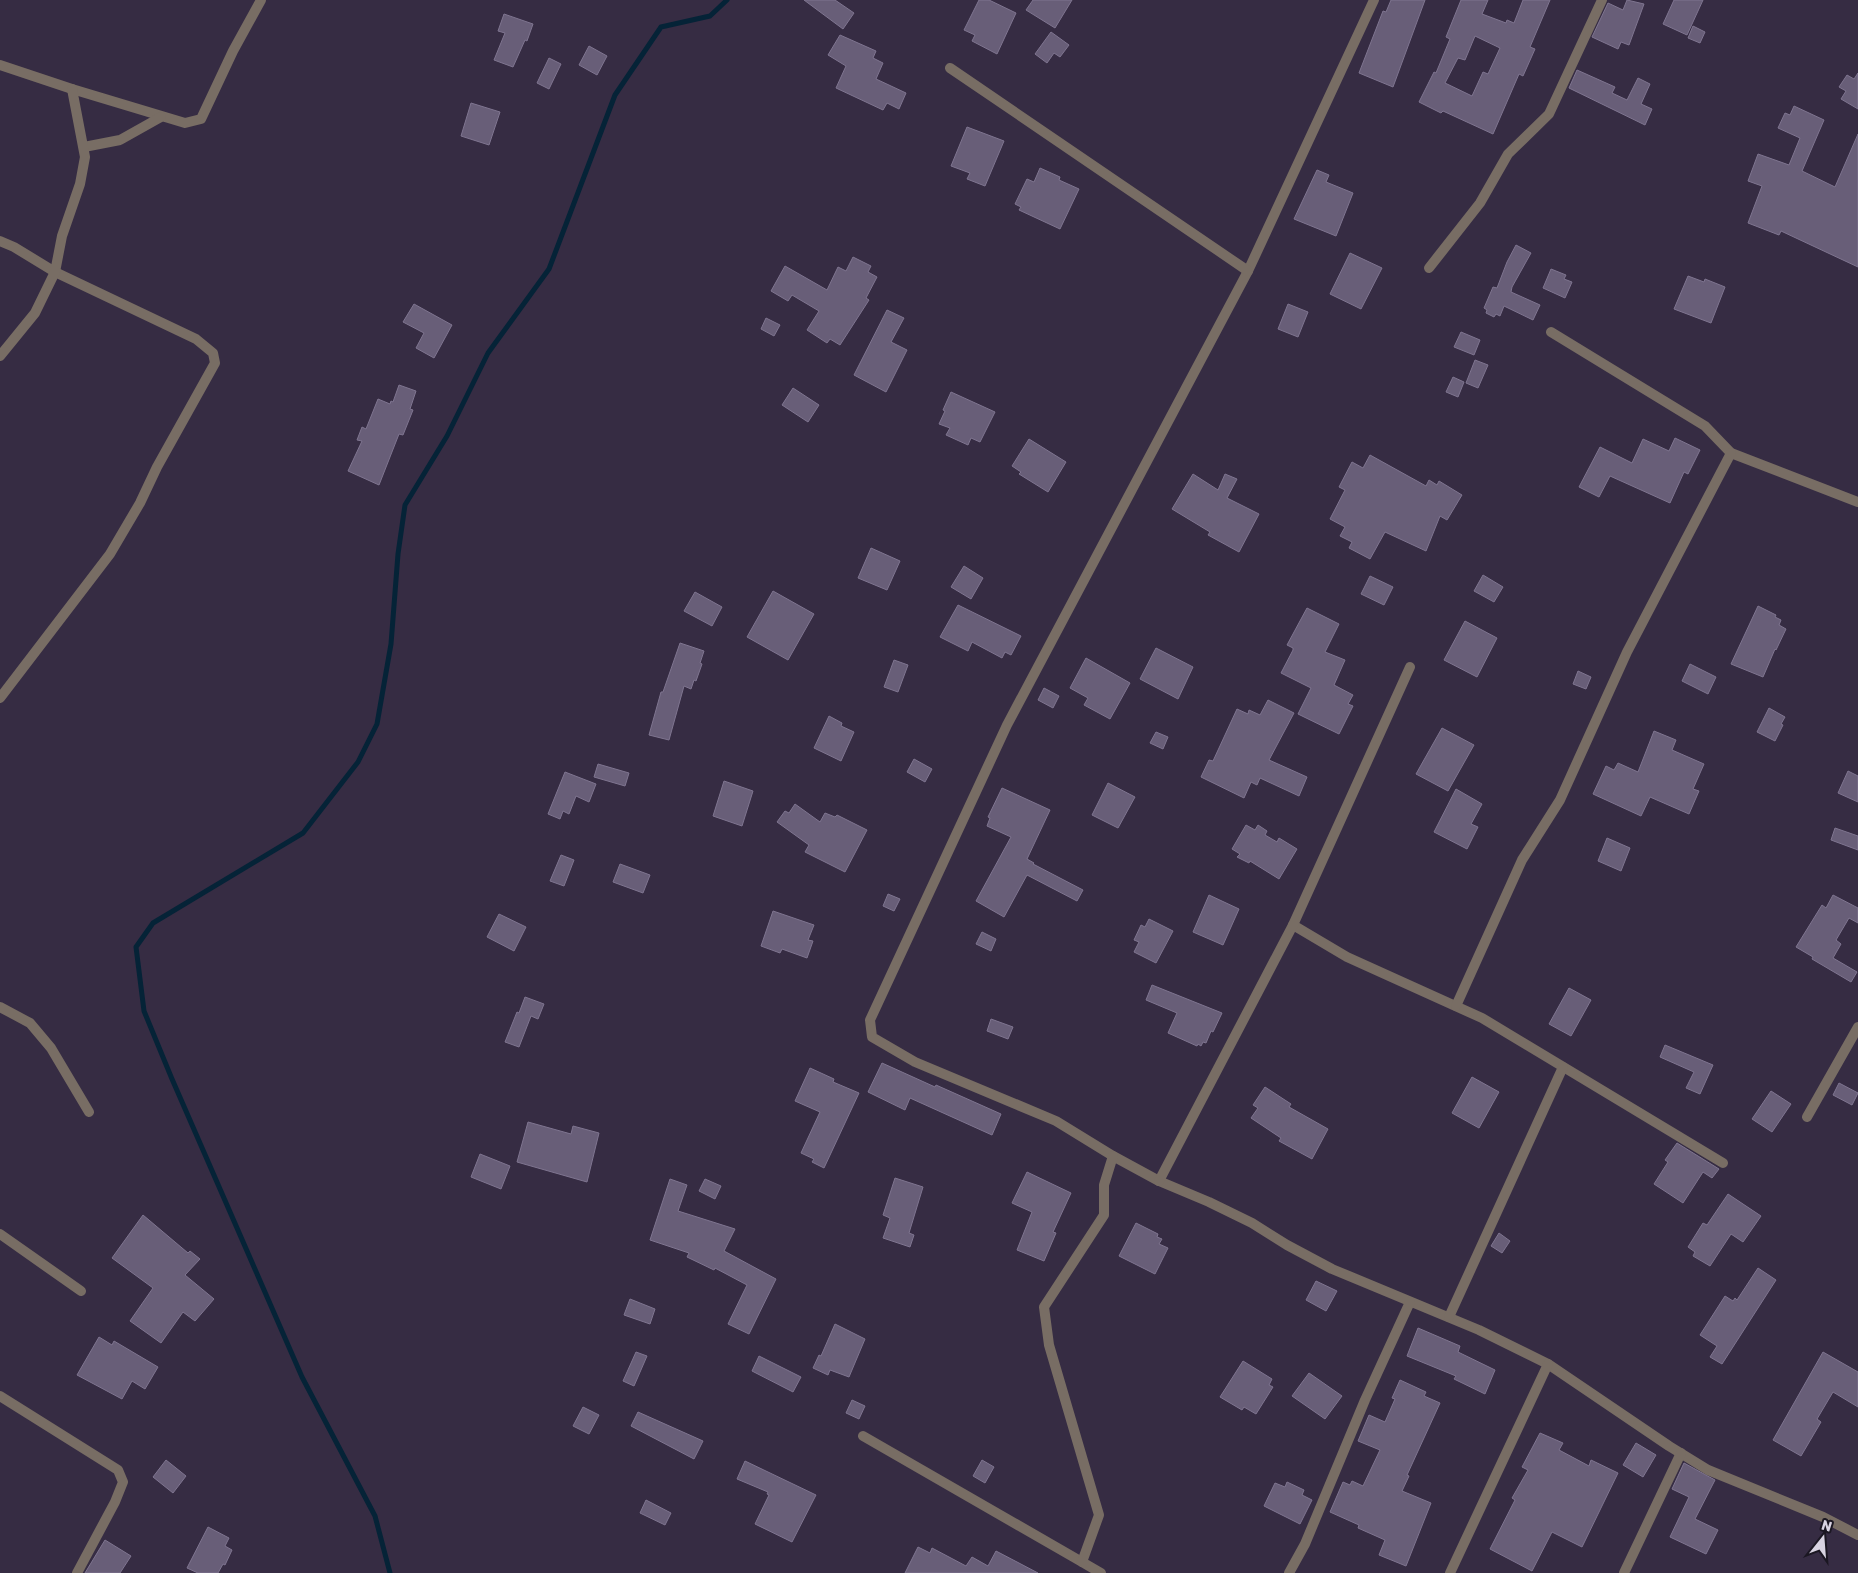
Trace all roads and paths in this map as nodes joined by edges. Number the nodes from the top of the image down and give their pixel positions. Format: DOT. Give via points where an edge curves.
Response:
graph roads {
  1 [pos="261,0"];
  2 [pos="1374,0"];
  3 [pos="1602,0"];
  4 [pos="0,65"];
  5 [pos="950,68"];
  6 [pos="72,90"];
  7 [pos="161,117"];
  8 [pos="84,148"];
  9 [pos="0,241"];
  10 [pos="1428,268"];
  11 [pos="1248,271"];
  12 [pos="55,272"];
  13 [pos="1551,332"];
  14 [pos="0,356"];
  15 [pos="1731,452"];
  16 [pos="1858,502"];
  17 [pos="1410,667"];
  18 [pos="0,698"];
  19 [pos="1293,926"];
  20 [pos="1456,1006"];
  21 [pos="0,1007"];
  22 [pos="1858,1027"];
  23 [pos="1563,1067"];
  24 [pos="89,1112"];
  25 [pos="1807,1117"];
  26 [pos="1113,1156"];
  27 [pos="1723,1163"];
  28 [pos="1159,1181"];
  29 [pos="0,1234"];
  30 [pos="81,1291"];
  31 [pos="1410,1302"];
  32 [pos="1449,1318"];
  33 [pos="1548,1364"];
  34 [pos="0,1396"];
  35 [pos="863,1436"];
  36 [pos="1681,1453"];
  37 [pos="1858,1535"];
  38 [pos="1082,1562"];
  39 [pos="77,1573"];
  40 [pos="1101,1573"];
  41 [pos="1289,1573"];
  42 [pos="1450,1573"];
  43 [pos="1624,1573"];
  1 -- 7 [label="street" via="201,119 185,124"];
  2 -- 11 [label="street"];
  3 -- 10 [label="street" via="1549,114 1508,154 1480,203"];
  4 -- 6 [label="street"];
  5 -- 11 [label="street"];
  6 -- 7 [label="street"];
  6 -- 8 [label="street"];
  7 -- 8 [label="street" via="120,140"];
  8 -- 12 [label="street" via="80,184 62,236"];
  9 -- 12 [label="street" via="14,246"];
  11 -- 26 [label="street" via="1007,726 870,1020 872,1037 915,1062 1056,1121"];
  12 -- 14 [label="street" via="35,313"];
  12 -- 18 [label="street" via="196,339 213,353 215,363 110,554"];
  13 -- 15 [label="street" via="1705,426"];
  15 -- 16 [label="street"];
  15 -- 20 [label="street" via="1627,652 1560,800 1522,860"];
  17 -- 19 [label="street"];
  19 -- 20 [label="street" via="1347,957"];
  19 -- 28 [label="street"];
  20 -- 23 [label="street"];
  21 -- 24 [label="street" via="30,1023 50,1048"];
  22 -- 25 [label="street"];
  23 -- 27 [label="street"];
  23 -- 32 [label="street"];
  26 -- 28 [label="street"];
  26 -- 38 [label="street" via="1104,1185 1104,1215 1044,1307 1049,1345 1099,1515"];
  28 -- 31 [label="street" via="1252,1223 1332,1269"];
  29 -- 30 [label="street"];
  31 -- 32 [label="street"];
  31 -- 41 [label="street" via="1305,1544"];
  32 -- 33 [label="street"];
  33 -- 36 [label="street"];
  33 -- 42 [label="street"];
  34 -- 39 [label="street" via="118,1470 123,1482"];
  35 -- 38 [label="street"];
  36 -- 37 [label="street" via="1708,1470 1823,1517"];
  36 -- 43 [label="street"];
  38 -- 40 [label="street"];
}
